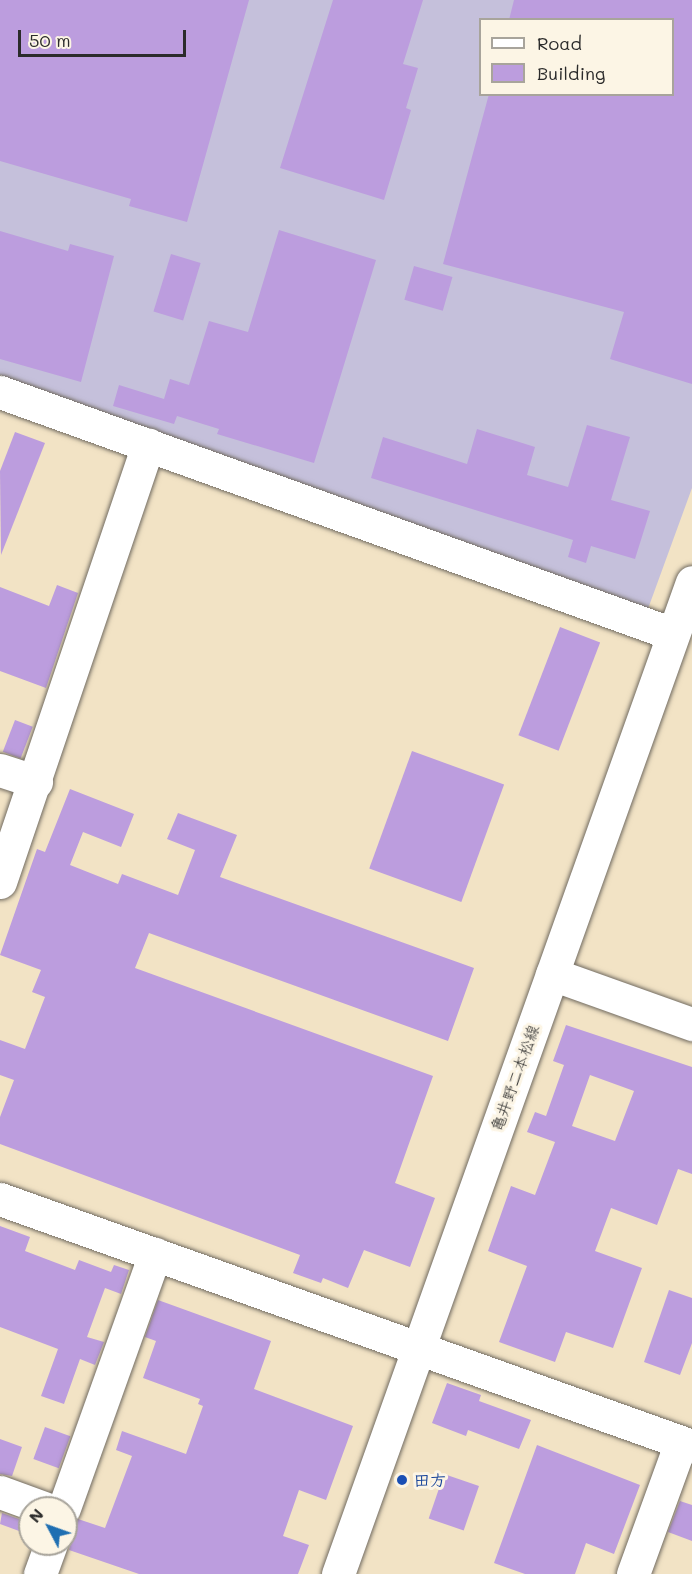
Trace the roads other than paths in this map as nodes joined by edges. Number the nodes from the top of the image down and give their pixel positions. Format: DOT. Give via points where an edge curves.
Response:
graph roads {
  1 [pos="0,392"];
  2 [pos="148,444"];
  3 [pos="692,582"];
  4 [pos="673,634"];
  5 [pos="0,770"];
  6 [pos="36,782"];
  7 [pos="0,882"];
  8 [pos="552,974"];
  9 [pos="692,1024"];
  10 [pos="0,1199"];
  11 [pos="155,1254"];
  12 [pos="419,1349"];
  13 [pos="686,1444"];
  14 [pos="0,1492"];
  15 [pos="68,1496"];
  16 [pos="18,1499"];
  17 [pos="47,1556"];
  18 [pos="40,1574"];
  19 [pos="338,1574"];
  20 [pos="633,1574"];
  1 -- 2 [label="street"];
  2 -- 4 [label="street"];
  2 -- 6 [label="street"];
  3 -- 4 [label="street, 亀井野二本松線"];
  4 -- 8 [label="street, 亀井野二本松線"];
  5 -- 6 [label="street"];
  6 -- 7 [label="street"];
  8 -- 9 [label="street"];
  8 -- 12 [label="street, 亀井野二本松線"];
  10 -- 11 [label="street"];
  11 -- 12 [label="street"];
  11 -- 15 [label="street"];
  12 -- 13 [label="street"];
  12 -- 19 [label="street, 亀井野二本松線"];
  13 -- 20 [label="street"];
  14 -- 16 [label="street"];
  17 -- 18 [label="street"];
}
